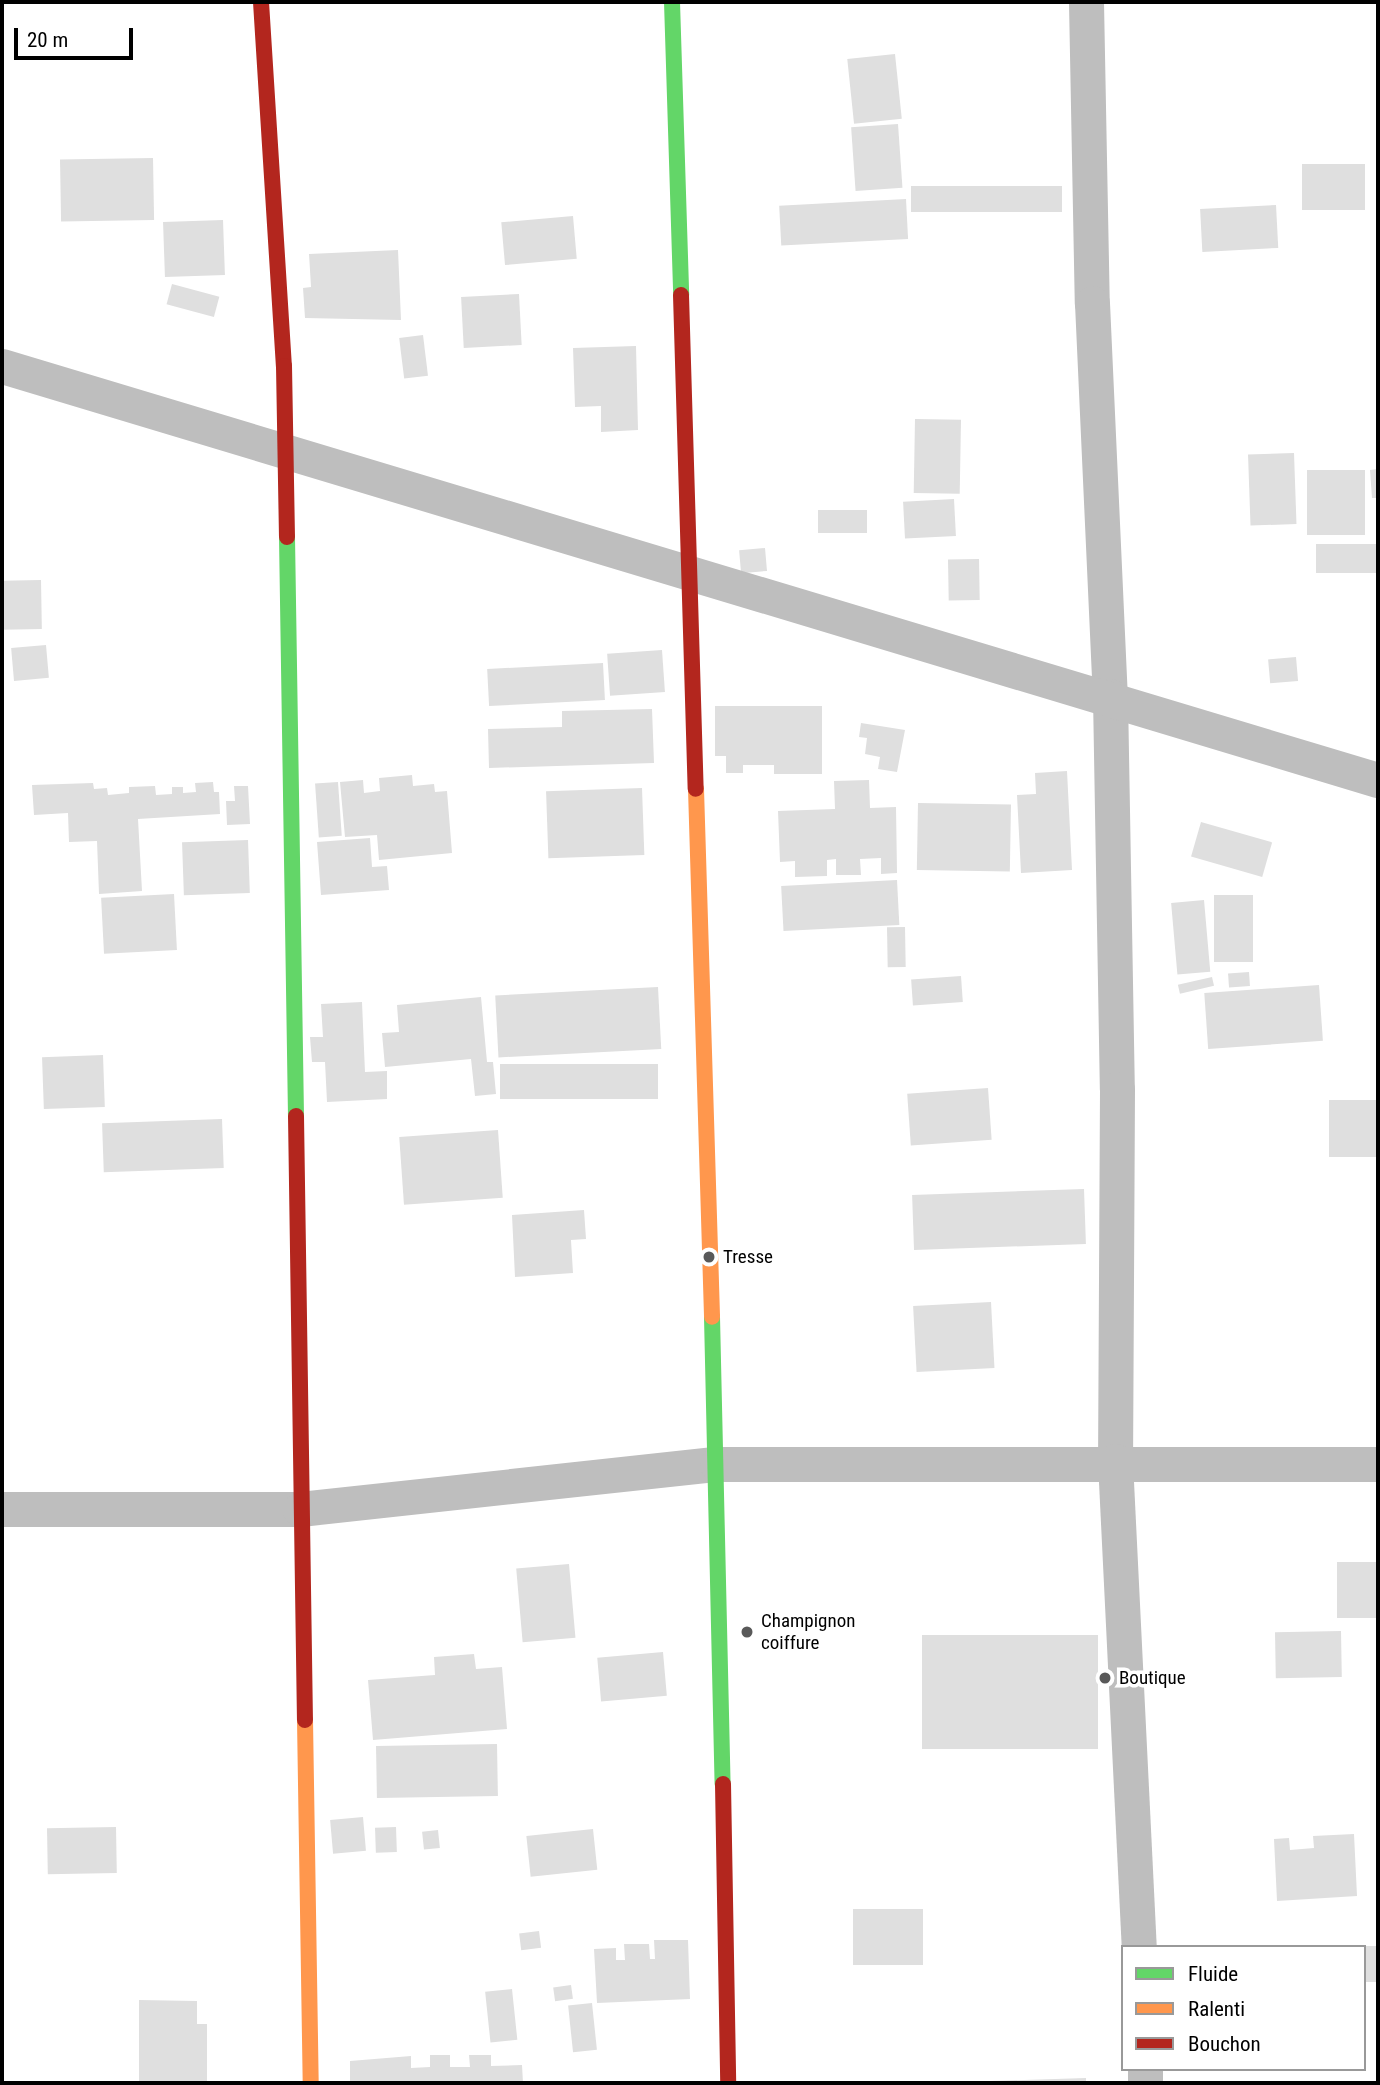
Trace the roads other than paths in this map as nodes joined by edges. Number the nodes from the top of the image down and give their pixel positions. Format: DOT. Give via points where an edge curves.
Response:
graph roads {
  1 [pos="261,2"];
  2 [pos="672,2"];
  3 [pos="1086,2"];
  4 [pos="2,366"];
  5 [pos="284,451"];
  6 [pos="692,574"];
  7 [pos="1110,696"];
  8 [pos="1378,780"];
  9 [pos="1115,1461"];
  10 [pos="717,1464"];
  11 [pos="1378,1464"];
  12 [pos="2,1509"];
  13 [pos="300,1509"];
  14 [pos="1139,1945"];
  15 [pos="311,2083"];
  16 [pos="728,2083"];
  1 -- 5 [label="street" via="282,302"];
  2 -- 6 [label="street"];
  3 -- 7 [label="street" via="1092,303"];
  4 -- 5 [label="street"];
  5 -- 6 [label="street"];
  5 -- 13 [label="street"];
  6 -- 7 [label="street"];
  6 -- 10 [label="street"];
  7 -- 8 [label="street"];
  7 -- 9 [label="street" via="1117,1089"];
  9 -- 10 [label="street"];
  9 -- 11 [label="street"];
  9 -- 14 [label="street"];
  10 -- 13 [label="street"];
  10 -- 16 [label="street"];
  12 -- 13 [label="street"];
  13 -- 15 [label="street"];
}
